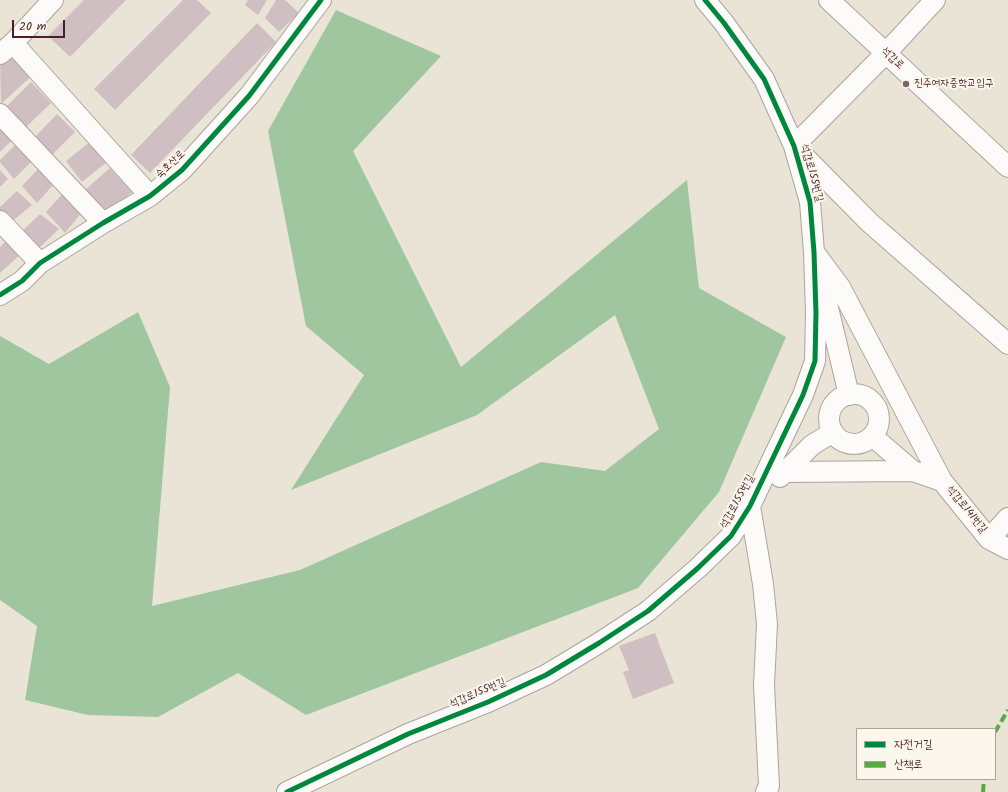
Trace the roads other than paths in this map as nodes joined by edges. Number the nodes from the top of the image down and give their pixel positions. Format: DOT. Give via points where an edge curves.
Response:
graph roads {
  1 [pos="53,0"];
  2 [pos="705,0"];
  3 [pos="828,0"];
  4 [pos="935,0"];
  5 [pos="315,2"];
  6 [pos="6,49"];
  7 [pos="886,53"];
  8 [pos="0,114"];
  9 [pos="794,146"];
  10 [pos="1008,167"];
  11 [pos="150,196"];
  12 [pos="0,220"];
  13 [pos="104,223"];
  14 [pos="814,252"];
  15 [pos="40,263"];
  16 [pos="0,295"];
  17 [pos="1008,344"];
  18 [pos="850,395"];
  19 [pos="833,432"];
  20 [pos="872,436"];
  21 [pos="913,471"];
  22 [pos="785,472"];
  23 [pos="942,481"];
  24 [pos="750,506"];
  25 [pos="1008,518"];
  26 [pos="989,539"];
  27 [pos="1008,549"];
  28 [pos="286,792"];
  29 [pos="766,792"];
  1 -- 6 [label="street"];
  2 -- 9 [label="street, 석갑로155번길" via="764,79"];
  3 -- 7 [label="street, 석갑로"];
  4 -- 7 [label="street, 석갑로155번길"];
  5 -- 11 [label="street, 숙호산로" via="249,96 182,170"];
  6 -- 11 [label="street"];
  7 -- 9 [label="street, 석갑로155번길"];
  7 -- 10 [label="street, 석갑로"];
  8 -- 13 [label="street"];
  9 -- 14 [label="street, 석갑로155번길" via="810,202"];
  9 -- 17 [label="street, 석갑로155번길" via="870,222"];
  11 -- 13 [label="street, 숙호산로"];
  12 -- 15 [label="street"];
  13 -- 15 [label="street, 숙호산로"];
  14 -- 18 [label="street"];
  14 -- 23 [label="street" via="840,287"];
  14 -- 24 [label="street, 석갑로155번길" via="815,361 803,395"];
  15 -- 16 [label="street, 숙호산로" via="22,281"];
  18 -- 19 [label="street" via="838,401 830,412 829,419"];
  18 -- 20 [label="street" via="865,397 876,407 879,422"];
  19 -- 20 [label="street" via="844,442 852,444 859,444"];
  19 -- 22 [label="street" via="812,445"];
  20 -- 21 [label="street"];
  21 -- 22 [label="street"];
  21 -- 23 [label="street"];
  22 -- 24 [label="street"];
  23 -- 26 [label="street, 석갑로141번길"];
  24 -- 28 [label="street, 석갑로155번길" via="731,536 698,568 648,611 599,643 546,675 488,702 408,734"];
  24 -- 29 [label="street, 석갑로155번길" via="768,624 764,685 769,786"];
  25 -- 26 [label="street, 석갑로141번길"];
  26 -- 27 [label="street, 석갑로141번길"];
}
